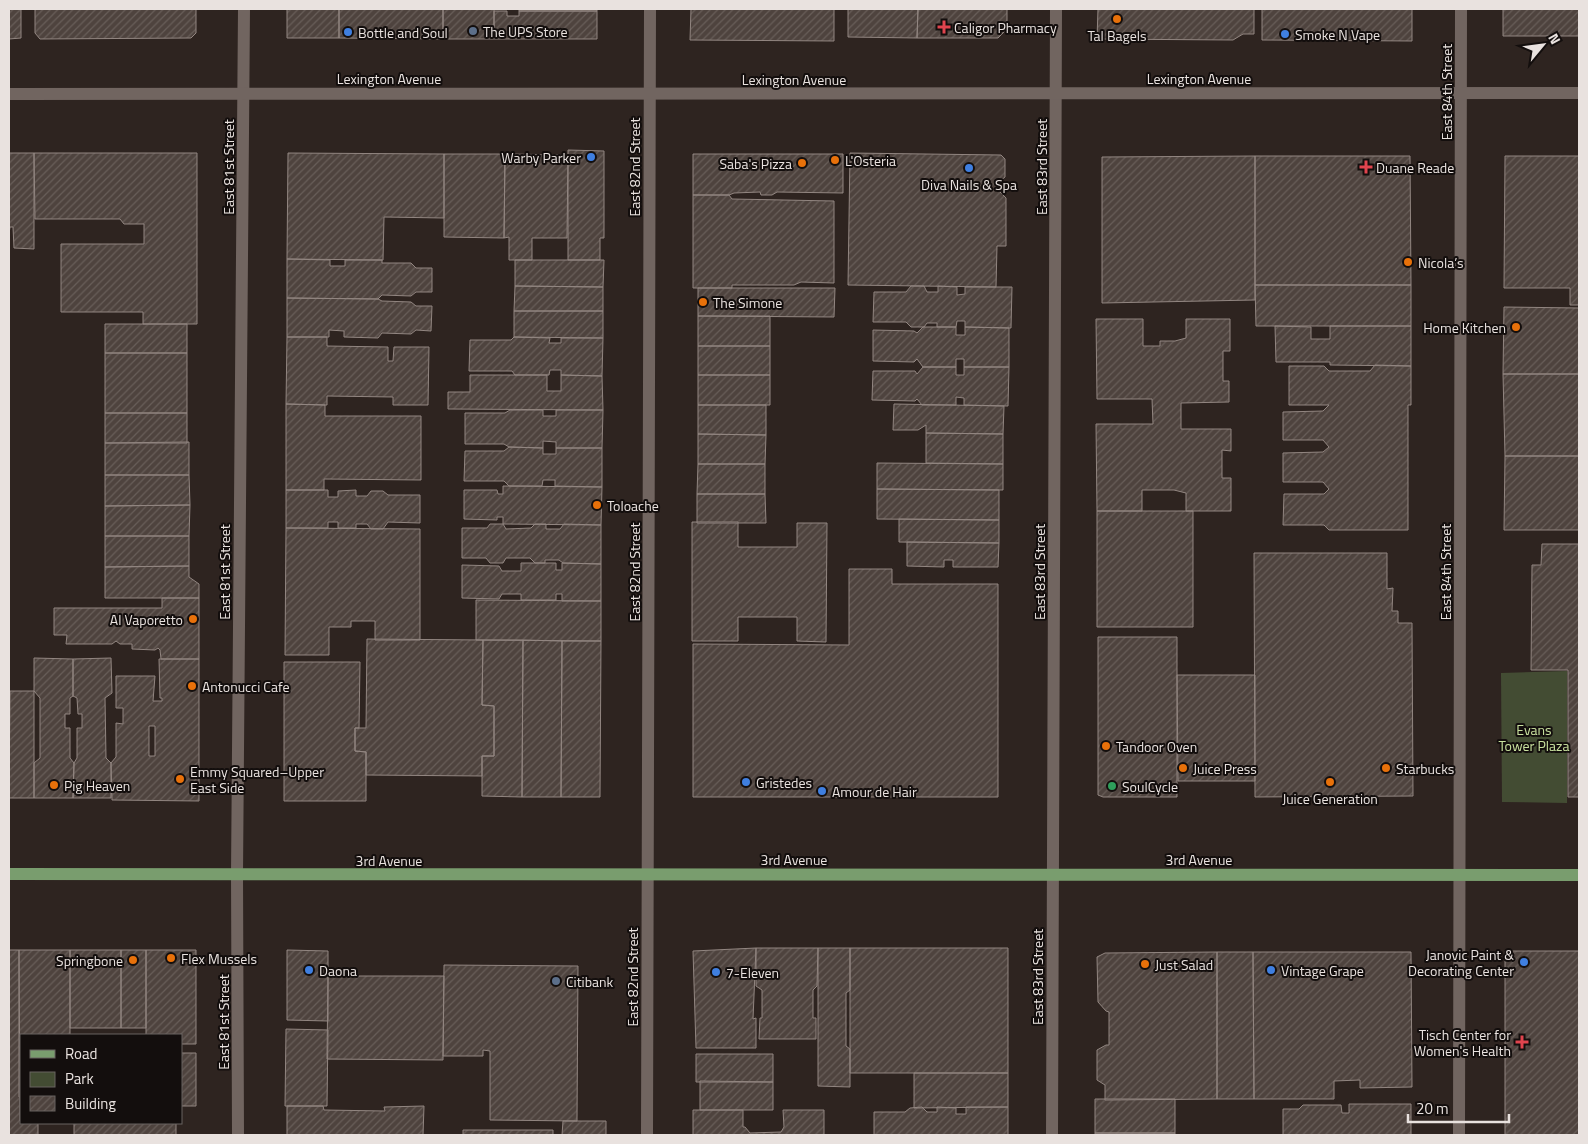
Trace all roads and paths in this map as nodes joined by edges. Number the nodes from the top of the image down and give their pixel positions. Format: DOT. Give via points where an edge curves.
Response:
graph roads {
  1 [pos="244,9"];
  2 [pos="650,9"];
  3 [pos="1056,9"];
  4 [pos="1461,9"];
  5 [pos="1056,92"];
  6 [pos="243,93"];
  7 [pos="1461,93"];
  8 [pos="1579,93"];
  9 [pos="9,94"];
  10 [pos="649,94"];
  11 [pos="9,874"];
  12 [pos="237,874"];
  13 [pos="647,874"];
  14 [pos="1053,874"];
  15 [pos="1459,874"];
  16 [pos="1579,875"];
  17 [pos="238,1135"];
  18 [pos="647,1135"];
  19 [pos="1052,1135"];
  20 [pos="1459,1135"];
  1 -- 6 [label="street, East 81st Street"];
  2 -- 10 [label="street, East 82nd Street"];
  3 -- 5 [label="street, East 83rd Street"];
  4 -- 7 [label="street, East 84th Street"];
  5 -- 7 [label="street, Lexington Avenue"];
  5 -- 10 [label="street, Lexington Avenue"];
  5 -- 14 [label="street, East 83rd Street"];
  6 -- 9 [label="street, Lexington Avenue"];
  6 -- 10 [label="street, Lexington Avenue"];
  6 -- 12 [label="street, East 81st Street"];
  7 -- 8 [label="street, Lexington Avenue"];
  7 -- 15 [label="street, East 84th Street"];
  10 -- 13 [label="street, East 82nd Street"];
  11 -- 12 [label="main road, 3rd Avenue"];
  12 -- 13 [label="main road, 3rd Avenue"];
  12 -- 17 [label="street, East 81st Street"];
  13 -- 14 [label="main road, 3rd Avenue"];
  13 -- 18 [label="street, East 82nd Street"];
  14 -- 15 [label="main road, 3rd Avenue"];
  14 -- 19 [label="street, East 83rd Street"];
  15 -- 16 [label="main road, 3rd Avenue"];
  15 -- 20 [label="street, East 84th Street"];
}
